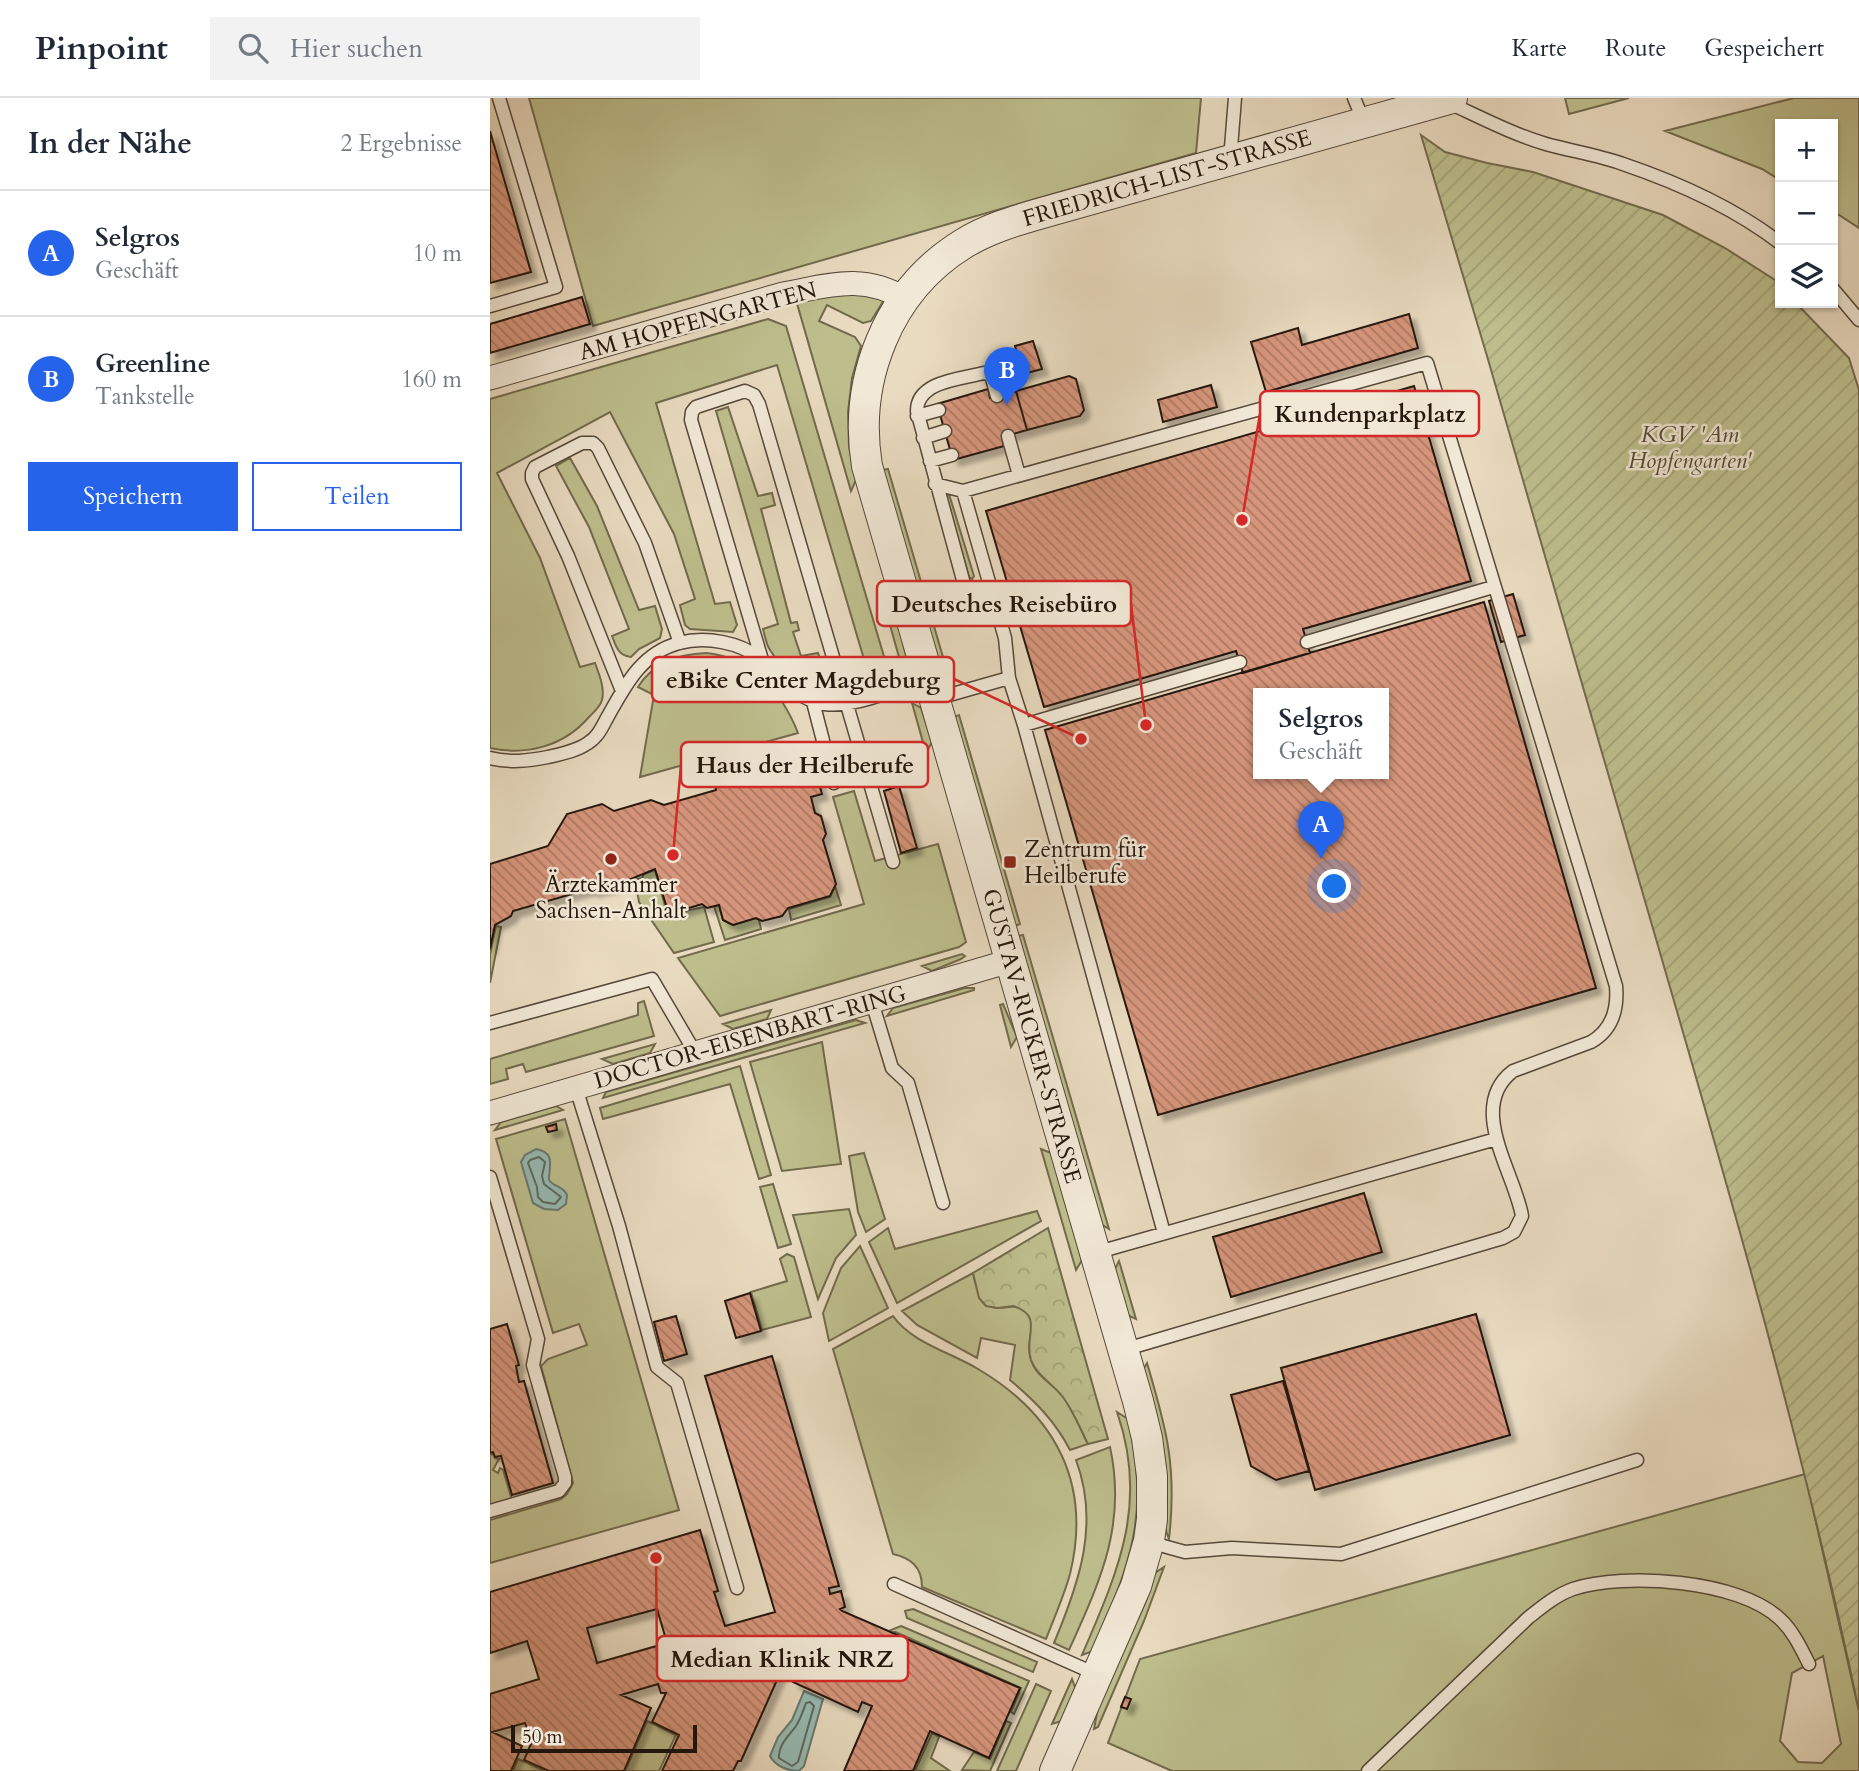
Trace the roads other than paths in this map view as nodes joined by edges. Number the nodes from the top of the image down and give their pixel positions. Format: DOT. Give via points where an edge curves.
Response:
graph roads {
  1 [pos="498,98"];
  2 [pos="1234,98"];
  3 [pos="1448,99"];
  4 [pos="490,100"];
  5 [pos="1359,110"];
  6 [pos="1230,161"];
  7 [pos="1775,239"];
  8 [pos="1838,295"];
  9 [pos="905,299"];
  10 [pos="490,306"];
  11 [pos="1859,320"];
  12 [pos="490,378"];
  13 [pos="994,395"];
  14 [pos="939,410"];
  15 [pos="917,416"];
  16 [pos="945,431"];
  17 [pos="923,438"];
  18 [pos="1007,439"];
  19 [pos="952,455"];
  20 [pos="930,461"];
  21 [pos="1019,475"];
  22 [pos="935,484"];
  23 [pos="963,491"];
  24 [pos="1493,587"];
  25 [pos="997,612"];
  26 [pos="1307,642"];
  27 [pos="680,643"];
  28 [pos="762,660"];
  29 [pos="1240,662"];
  30 [pos="1009,678"];
  31 [pos="931,688"];
  32 [pos="622,691"];
  33 [pos="813,702"];
  34 [pos="847,703"];
  35 [pos="1024,725"];
  36 [pos="490,758"];
  37 [pos="834,783"];
  38 [pos="893,862"];
  39 [pos="1010,961"];
  40 [pos="872,1002"];
  41 [pos="490,1023"];
  42 [pos="696,1054"];
  43 [pos="576,1088"];
  44 [pos="490,1113"];
  45 [pos="1496,1139"];
  46 [pos="490,1177"];
  47 [pos="943,1203"];
  48 [pos="1164,1233"];
  49 [pos="1095,1253"];
  50 [pos="1123,1350"];
  51 [pos="1637,1460"];
  52 [pos="490,1511"];
  53 [pos="1149,1541"];
  54 [pos="894,1584"];
  55 [pos="737,1588"];
  56 [pos="1809,1664"];
  57 [pos="1098,1675"];
  58 [pos="1064,1768"];
  59 [pos="1368,1771"];
  1 -- 4 [label="lane"];
  1 -- 10 [label="lane" via="556,287"];
  2 -- 6 [label="lane"];
  3 -- 5 [label="street, FRIEDRICH-LIST-STRASSE"];
  3 -- 7 [label="lane" via="1544,143 1622,163 1696,191"];
  5 -- 6 [label="street, FRIEDRICH-LIST-STRASSE"];
  6 -- 9 [label="street, FRIEDRICH-LIST-STRASSE" via="994,229 938,262"];
  8 -- 11 [label="lane"];
  9 -- 12 [label="street, AM HOPFENGARTEN" via="864,283 783,294"];
  9 -- 31 [label="street, GUSTAV-RICKER-STRASSE" via="884,334 870,373 864,437 867,466"];
  13 -- 15 [label="lane" via="987,373 932,387 918,400"];
  14 -- 15 [label="lane"];
  15 -- 17 [label="lane"];
  16 -- 17 [label="lane"];
  17 -- 20 [label="lane"];
  18 -- 21 [label="lane"];
  19 -- 20 [label="lane"];
  20 -- 22 [label="lane"];
  21 -- 23 [label="lane"];
  21 -- 24 [label="lane" via="1427,363"];
  22 -- 23 [label="lane"];
  22 -- 25 [label="lane" via="966,591"];
  23 -- 25 [label="lane"];
  24 -- 26 [label="lane"];
  24 -- 45 [label="lane" via="1617,995 1613,1018 1598,1038 1513,1071 1506,1078 1493,1109"];
  25 -- 30 [label="lane"];
  27 -- 28 [label="lane" via="723,643"];
  27 -- 32 [label="lane" via="653,655"];
  27 -- 32 [label="lane" via="645,543 598,448 582,443 536,467 532,480"];
  28 -- 33 [label="lane"];
  28 -- 34 [label="lane" via="691,420 696,407 745,391 760,404"];
  29 -- 35 [label="lane"];
  30 -- 31 [label="lane"];
  30 -- 35 [label="lane"];
  31 -- 34 [label="lane"];
  31 -- 39 [label="street, GUSTAV-RICKER-STRASSE"];
  32 -- 36 [label="lane" via="612,720 588,744 521,762"];
  33 -- 34 [label="lane"];
  33 -- 37 [label="lane"];
  34 -- 38 [label="lane"];
  35 -- 48 [label="lane"];
  39 -- 40 [label="street, DOCTOR-EISENBART-RING"];
  39 -- 49 [label="street, GUSTAV-RICKER-STRASSE"];
  40 -- 42 [label="street, DOCTOR-EISENBART-RING"];
  40 -- 47 [label="lane" via="892,1068 908,1083"];
  41 -- 42 [label="lane" via="652,979"];
  42 -- 43 [label="street, DOCTOR-EISENBART-RING"];
  43 -- 44 [label="street, DOCTOR-EISENBART-RING"];
  43 -- 55 [label="lane" via="657,1367 677,1383"];
  45 -- 48 [label="lane"];
  45 -- 50 [label="lane" via="1521,1212 1521,1223 1512,1234"];
  46 -- 52 [label="lane" via="538,1339 533,1363 565,1481 557,1492"];
  48 -- 49 [label="lane"];
  49 -- 50 [label="street, GUSTAV-RICKER-STRASSE"];
  50 -- 53 [label="street, GUSTAV-RICKER-STRASSE" via="1150,1457"];
  51 -- 53 [label="lane" via="1341,1554 1231,1548 1185,1552"];
  53 -- 57 [label="street, GUSTAV-RICKER-STRASSE" via="1136,1586"];
  54 -- 57 [label="lane"];
  56 -- 59 [label="lane" via="1779,1618 1741,1597 1678,1583 1585,1585 1558,1596 1535,1613"];
  57 -- 58 [label="street, GUSTAV-RICKER-STRASSE"];
}
